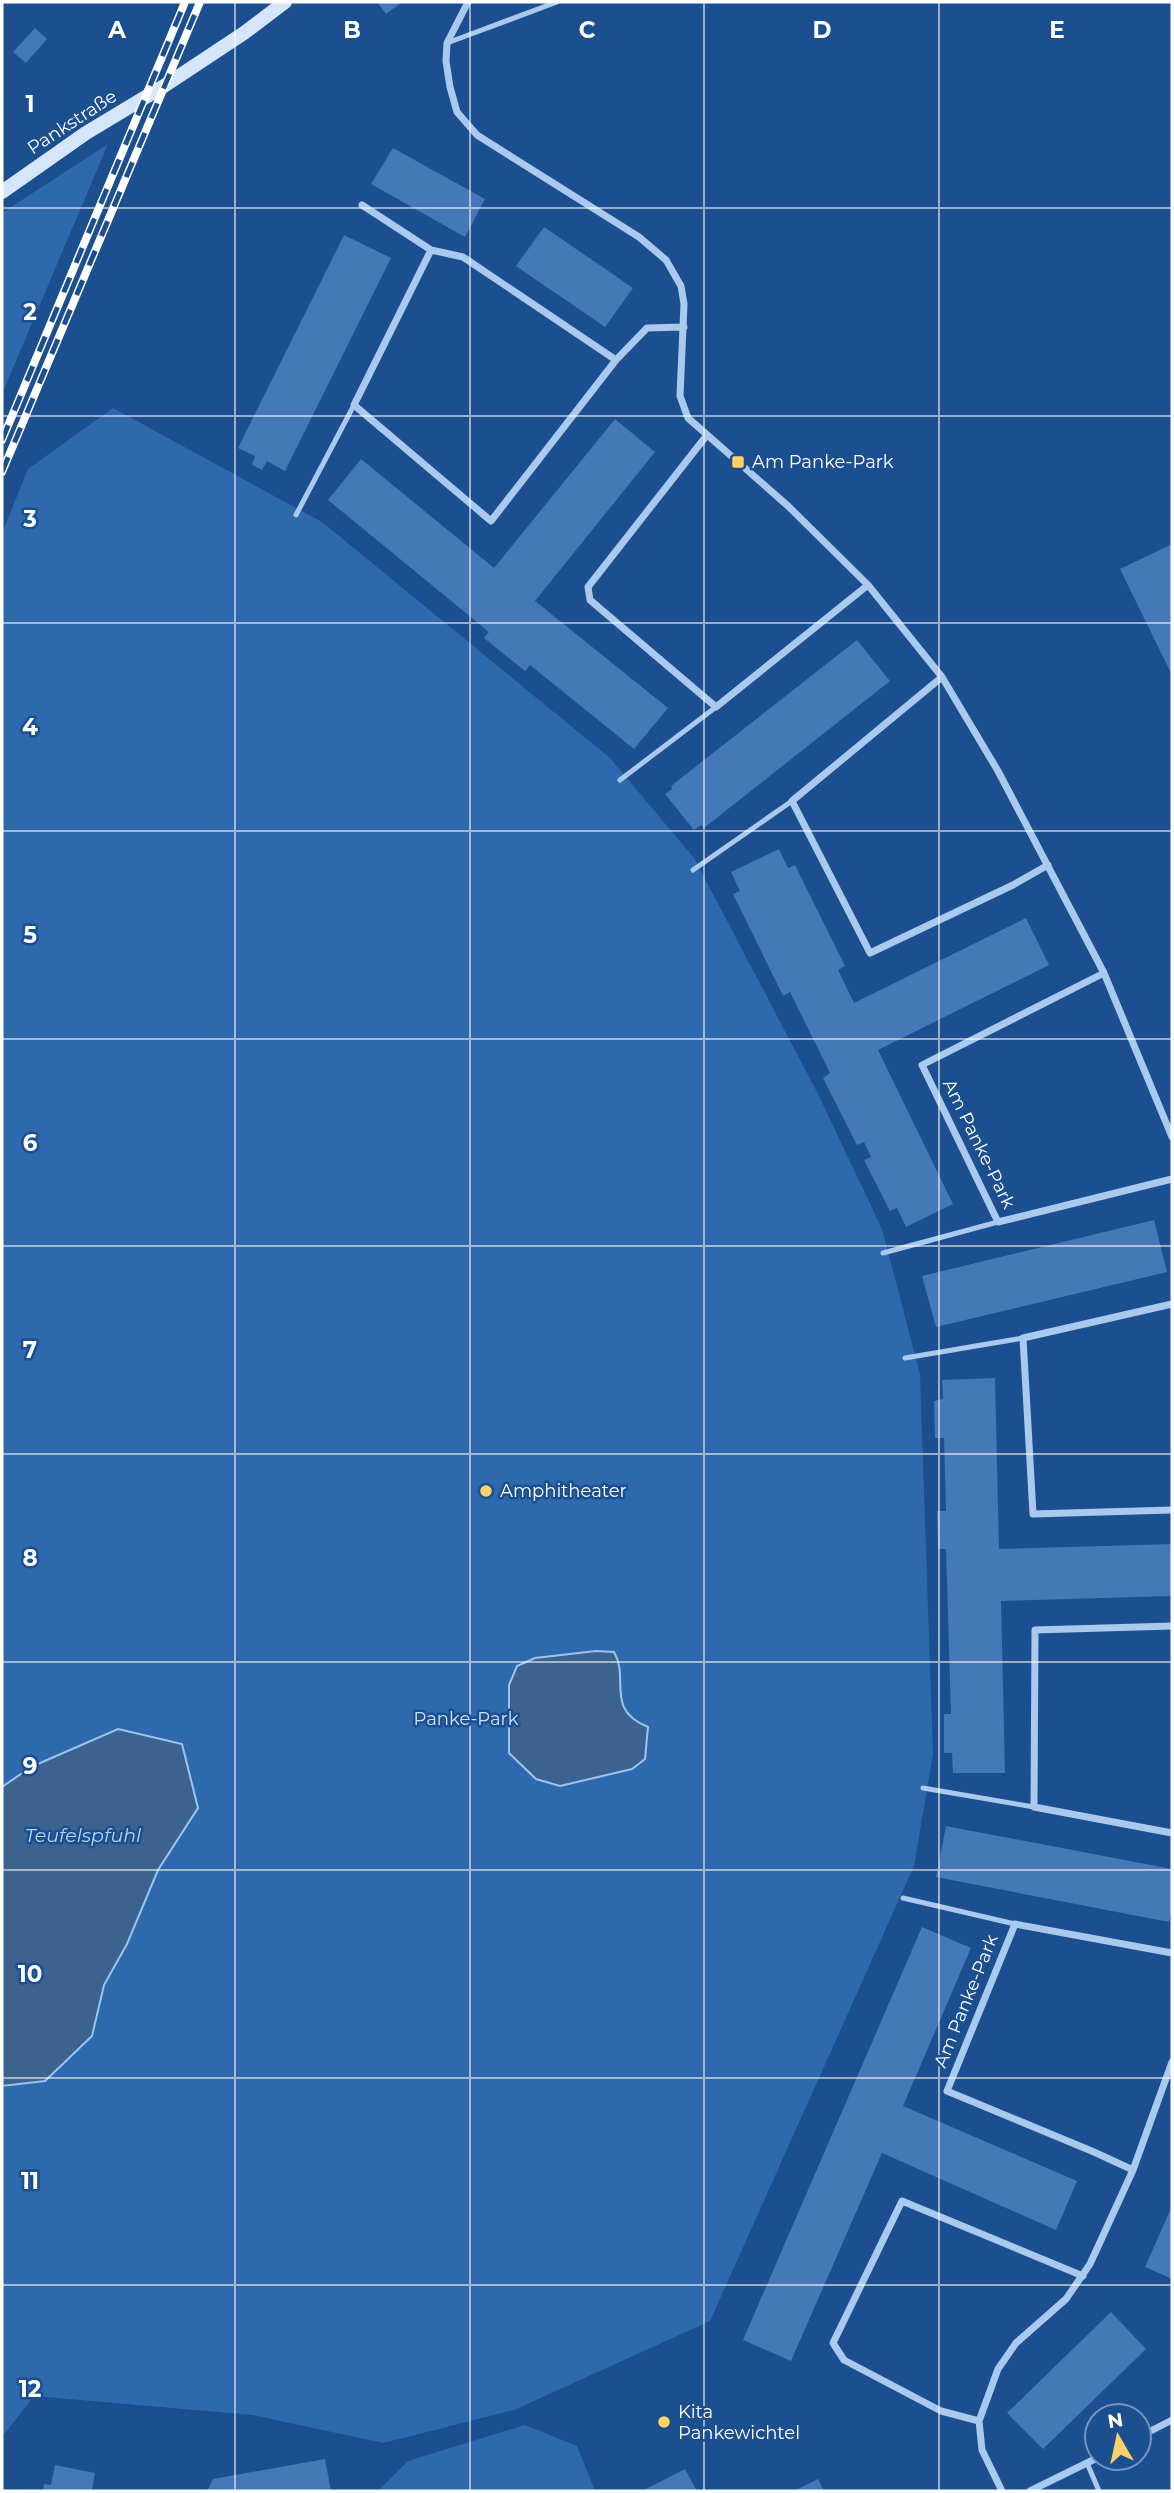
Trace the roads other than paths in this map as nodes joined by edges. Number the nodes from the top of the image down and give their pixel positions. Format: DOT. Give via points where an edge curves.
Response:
graph roads {
  1 [pos="285,2"];
  2 [pos="468,2"];
  3 [pos="557,2"];
  4 [pos="447,43"];
  5 [pos="2,192"];
  6 [pos="362,205"];
  7 [pos="431,250"];
  8 [pos="684,327"];
  9 [pos="616,360"];
  10 [pos="354,405"];
  11 [pos="707,435"];
  12 [pos="296,515"];
  13 [pos="868,585"];
  14 [pos="942,677"];
  15 [pos="716,708"];
  16 [pos="620,780"];
  17 [pos="792,801"];
  18 [pos="1048,865"];
  19 [pos="693,870"];
  20 [pos="1104,973"];
  21 [pos="1172,1137"];
  22 [pos="1172,1179"];
  23 [pos="998,1222"];
  24 [pos="883,1253"];
  25 [pos="1172,1304"];
  26 [pos="1023,1338"];
  27 [pos="905,1358"];
  28 [pos="1172,1510"];
  29 [pos="1172,1626"];
  30 [pos="923,1788"];
  31 [pos="1034,1807"];
  32 [pos="1172,1833"];
  33 [pos="903,1898"];
  34 [pos="1015,1924"];
  35 [pos="1172,1953"];
  36 [pos="1172,2062"];
  37 [pos="1133,2170"];
  38 [pos="1083,2276"];
  39 [pos="1172,2420"];
  40 [pos="979,2421"];
  41 [pos="1153,2430"];
  42 [pos="1083,2465"];
  43 [pos="1091,2472"];
  44 [pos="1002,2491"];
  45 [pos="1030,2491"];
  46 [pos="1098,2491"];
  1 -- 5 [label="street, Pankstraße"];
  2 -- 4 [label="street"];
  3 -- 4 [label="lane"];
  4 -- 8 [label="street" via="446,61 457,112 477,135 639,237 666,260 681,286"];
  6 -- 7 [label="street"];
  7 -- 9 [label="street" via="463,257"];
  7 -- 10 [label="street"];
  8 -- 9 [label="street" via="647,328"];
  8 -- 11 [label="street" via="680,396 688,418"];
  9 -- 10 [label="street" via="491,521"];
  10 -- 12 [label="lane"];
  11 -- 13 [label="street"];
  11 -- 15 [label="street" via="588,587 590,600"];
  13 -- 14 [label="street"];
  13 -- 15 [label="street"];
  14 -- 17 [label="street"];
  14 -- 18 [label="street"];
  15 -- 16 [label="lane"];
  17 -- 18 [label="street" via="870,953"];
  17 -- 19 [label="lane"];
  18 -- 20 [label="street"];
  20 -- 21 [label="street"];
  20 -- 23 [label="street, Am Panke-Park" via="922,1065"];
  22 -- 23 [label="street, Am Panke-Park"];
  23 -- 24 [label="lane"];
  25 -- 26 [label="street"];
  26 -- 27 [label="lane"];
  26 -- 28 [label="street" via="1033,1514"];
  29 -- 31 [label="street" via="1035,1630"];
  30 -- 31 [label="lane"];
  31 -- 32 [label="street"];
  33 -- 34 [label="lane"];
  34 -- 35 [label="street, Am Panke-Park"];
  34 -- 37 [label="street, Am Panke-Park" via="947,2091"];
  36 -- 37 [label="street"];
  37 -- 38 [label="street"];
  38 -- 40 [label="street" via="1066,2300 1016,2343 998,2369"];
  38 -- 40 [label="street" via="902,2201 833,2343 844,2360 942,2411"];
  39 -- 41 [label="street"];
  40 -- 44 [label="street" via="982,2451"];
  42 -- 45 [label="street"];
  43 -- 46 [label="lane"];
}
